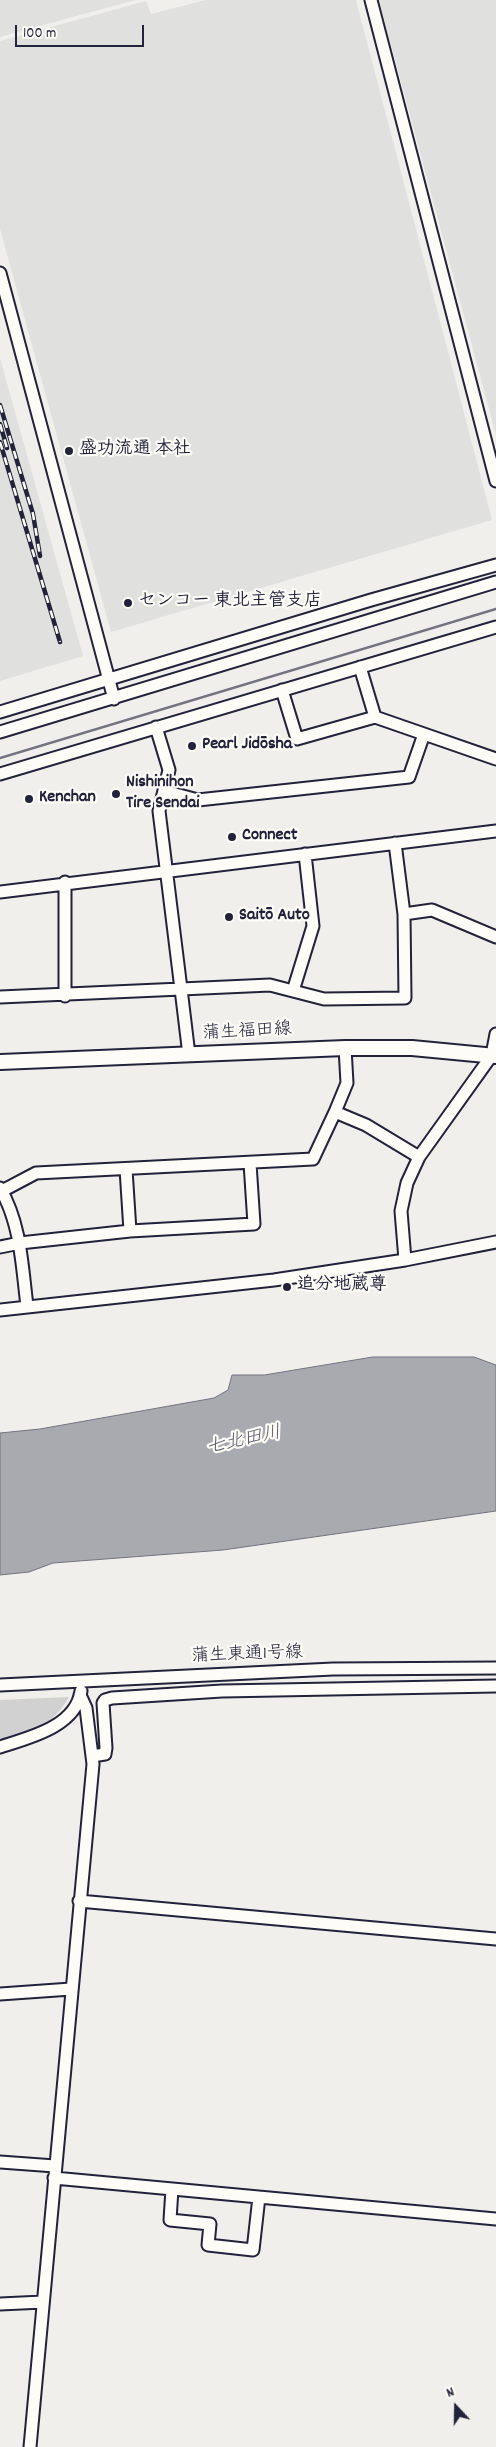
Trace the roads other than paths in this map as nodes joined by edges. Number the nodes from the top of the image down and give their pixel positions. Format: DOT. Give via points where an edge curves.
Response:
graph roads {
  1 [pos="371,0"];
  2 [pos="0,273"];
  3 [pos="496,481"];
  4 [pos="496,565"];
  5 [pos="496,582"];
  6 [pos="496,627"];
  7 [pos="226,643"];
  8 [pos="232,664"];
  9 [pos="360,667"];
  10 [pos="108,679"];
  11 [pos="282,690"];
  12 [pos="114,699"];
  13 [pos="0,712"];
  14 [pos="375,717"];
  15 [pos="156,727"];
  16 [pos="0,732"];
  17 [pos="424,734"];
  18 [pos="496,759"];
  19 [pos="0,774"];
  20 [pos="164,791"];
  21 [pos="496,831"];
  22 [pos="395,843"];
  23 [pos="305,854"];
  24 [pos="166,871"];
  25 [pos="65,882"];
  26 [pos="0,892"];
  27 [pos="404,914"];
  28 [pos="496,937"];
  29 [pos="180,989"];
  30 [pos="294,991"];
  31 [pos="65,996"];
  32 [pos="0,998"];
  33 [pos="496,1034"];
  34 [pos="345,1048"];
  35 [pos="189,1055"];
  36 [pos="494,1056"];
  37 [pos="0,1062"];
  38 [pos="335,1112"];
  39 [pos="419,1157"];
  40 [pos="250,1163"];
  41 [pos="126,1169"];
  42 [pos="1,1189"];
  43 [pos="130,1231"];
  44 [pos="496,1242"];
  45 [pos="20,1243"];
  46 [pos="0,1247"];
  47 [pos="405,1260"];
  48 [pos="27,1306"];
  49 [pos="0,1310"];
  50 [pos="496,1668"];
  51 [pos="82,1680"];
  52 [pos="0,1685"];
  53 [pos="496,1686"];
  54 [pos="80,1695"];
  55 [pos="0,1747"];
  56 [pos="92,1756"];
  57 [pos="79,1900"];
  58 [pos="496,1939"];
  59 [pos="71,1989"];
  60 [pos="0,1994"];
  61 [pos="0,2162"];
  62 [pos="54,2172"];
  63 [pos="172,2188"];
  64 [pos="259,2197"];
  65 [pos="496,2219"];
  66 [pos="43,2302"];
  67 [pos="0,2304"];
  68 [pos="30,2447"];
  1 -- 3 [label="street"];
  2 -- 10 [label="street"];
  4 -- 7 [label="street"];
  5 -- 8 [label="street"];
  6 -- 9 [label="street"];
  7 -- 8 [label="street"];
  7 -- 10 [label="street"];
  8 -- 12 [label="street"];
  9 -- 11 [label="street"];
  9 -- 14 [label="street"];
  10 -- 12 [label="street"];
  10 -- 13 [label="street"];
  11 -- 14 [label="street" via="297,739"];
  11 -- 15 [label="street"];
  12 -- 16 [label="street"];
  14 -- 17 [label="street"];
  15 -- 19 [label="street"];
  15 -- 20 [label="street" via="169,770"];
  17 -- 18 [label="street"];
  17 -- 20 [label="street" via="409,777 198,800"];
  20 -- 24 [label="street" via="159,811"];
  21 -- 22 [label="street"];
  22 -- 23 [label="street"];
  22 -- 27 [label="street"];
  23 -- 24 [label="street"];
  23 -- 30 [label="street" via="313,926"];
  24 -- 25 [label="street"];
  24 -- 29 [label="street"];
  25 -- 26 [label="street"];
  25 -- 31 [label="street"];
  27 -- 28 [label="street" via="432,910"];
  27 -- 30 [label="street" via="404,998 324,999"];
  29 -- 30 [label="street" via="270,985"];
  29 -- 31 [label="street"];
  29 -- 35 [label="street"];
  31 -- 32 [label="street"];
  33 -- 36 [label="street"];
  34 -- 35 [label="main road, 蒲生福田線"];
  34 -- 36 [label="main road, 蒲生福田線" via="412,1048"];
  34 -- 38 [label="street" via="347,1083"];
  35 -- 37 [label="main road, 蒲生福田線"];
  36 -- 39 [label="street"];
  38 -- 39 [label="street" via="366,1125"];
  38 -- 40 [label="street" via="314,1159"];
  39 -- 47 [label="street" via="407,1183 401,1211"];
  40 -- 41 [label="street"];
  40 -- 43 [label="street" via="254,1224"];
  41 -- 42 [label="street" via="36,1173"];
  41 -- 43 [label="street"];
  42 -- 45 [label="street"];
  43 -- 45 [label="street"];
  44 -- 47 [label="street"];
  45 -- 46 [label="street"];
  45 -- 48 [label="street"];
  47 -- 48 [label="street" via="274,1280"];
  48 -- 49 [label="street"];
  50 -- 51 [label="street, 蒲生東通1号線" via="333,1669"];
  51 -- 52 [label="street, 蒲生東通1号線"];
  51 -- 54 [label="street"];
  53 -- 56 [label="street" via="222,1691 112,1698 103,1703 105,1754"];
  54 -- 55 [label="street" via="75,1706 48,1730"];
  54 -- 56 [label="street" via="86,1708"];
  56 -- 57 [label="street"];
  57 -- 58 [label="street"];
  57 -- 59 [label="street"];
  59 -- 60 [label="street"];
  59 -- 62 [label="street"];
  61 -- 62 [label="street"];
  62 -- 63 [label="street"];
  62 -- 66 [label="street"];
  63 -- 64 [label="street"];
  63 -- 64 [label="street" via="170,2220 210,2224 208,2246 253,2250"];
  64 -- 65 [label="street"];
  66 -- 67 [label="street"];
  66 -- 68 [label="street"];
}
